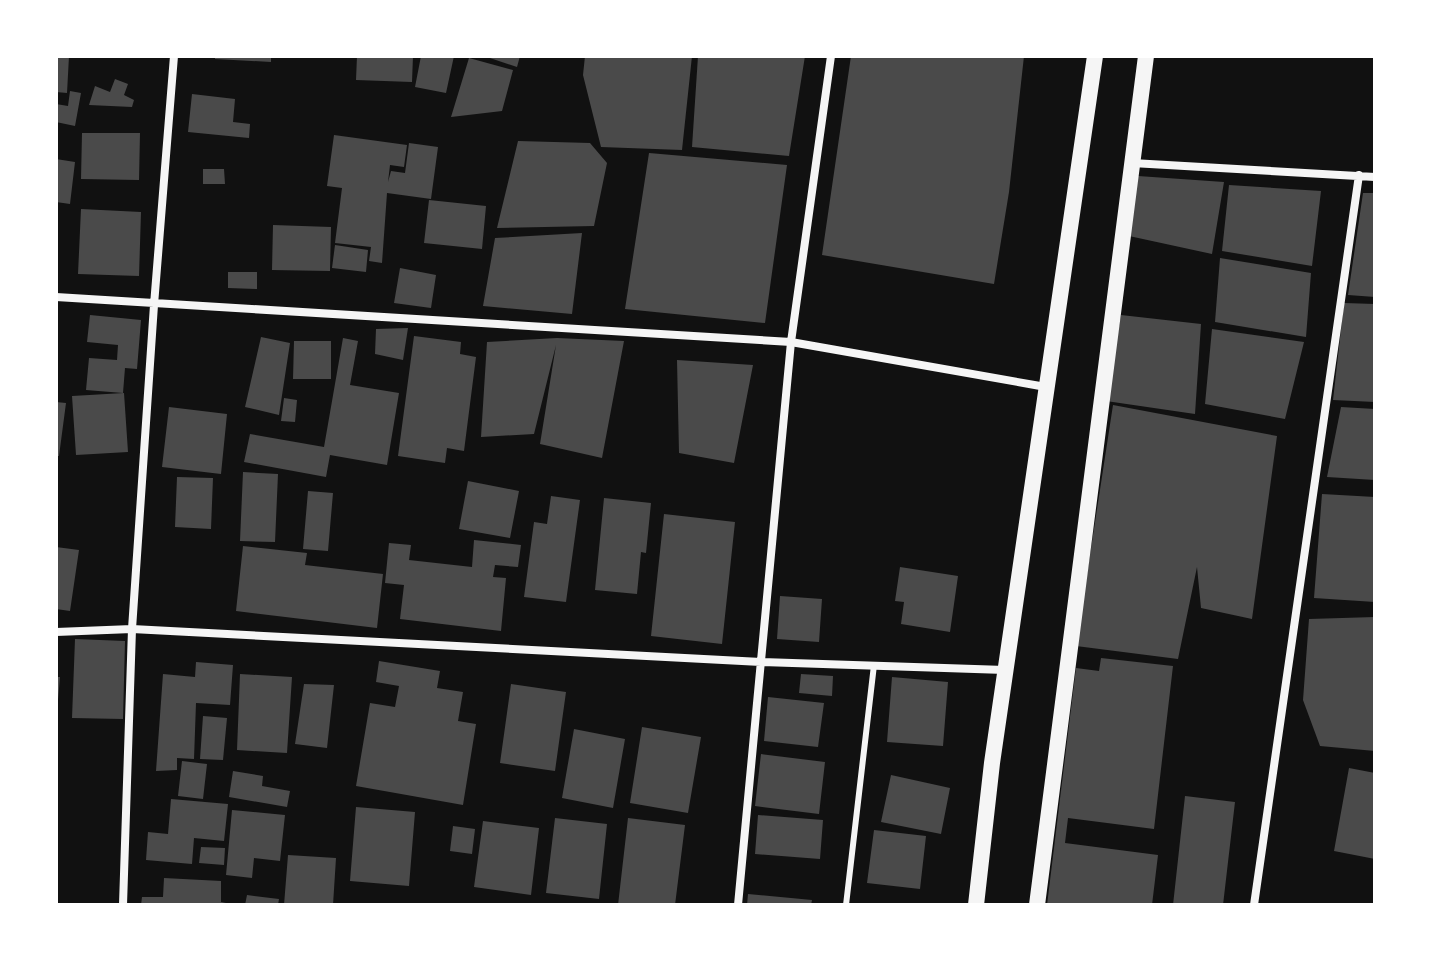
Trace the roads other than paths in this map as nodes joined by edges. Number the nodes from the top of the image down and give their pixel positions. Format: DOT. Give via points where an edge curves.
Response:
graph roads {
  1 [pos="174,56"];
  2 [pos="831,56"];
  3 [pos="1095,56"];
  4 [pos="1146,56"];
  5 [pos="1131,163"];
  6 [pos="1359,175"];
  7 [pos="1375,177"];
  8 [pos="56,297"];
  9 [pos="154,305"];
  10 [pos="791,342"];
  11 [pos="1047,387"];
  12 [pos="132,629"];
  13 [pos="56,632"];
  14 [pos="761,662"];
  15 [pos="874,665"];
  16 [pos="1006,670"];
  17 [pos="123,905"];
  18 [pos="738,905"];
  19 [pos="846,905"];
  20 [pos="976,905"];
  21 [pos="1037,905"];
  22 [pos="1254,905"];
  1 -- 9 [label="street"];
  2 -- 10 [label="street"];
  3 -- 11 [label="main road"];
  4 -- 5 [label="main road"];
  5 -- 6 [label="street"];
  5 -- 21 [label="main road"];
  6 -- 7 [label="street"];
  6 -- 22 [label="street"];
  8 -- 9 [label="street"];
  9 -- 10 [label="street"];
  9 -- 12 [label="street"];
  10 -- 11 [label="street"];
  10 -- 14 [label="street"];
  11 -- 16 [label="main road"];
  12 -- 13 [label="street"];
  12 -- 14 [label="street"];
  12 -- 17 [label="street"];
  14 -- 15 [label="street"];
  14 -- 18 [label="street"];
  15 -- 16 [label="street"];
  15 -- 19 [label="lane"];
  16 -- 20 [label="main road"];
}
